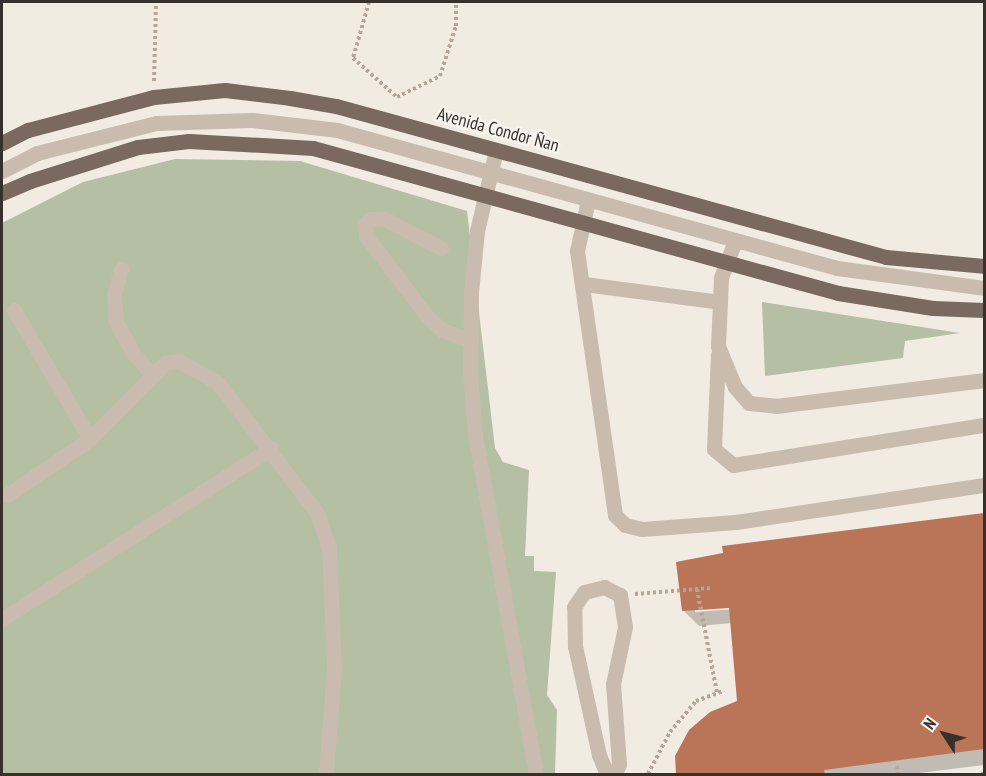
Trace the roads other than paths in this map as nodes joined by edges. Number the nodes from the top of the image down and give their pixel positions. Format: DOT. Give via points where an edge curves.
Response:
graph roads {
  1 [pos="2,143"];
  2 [pos="496,150"];
  3 [pos="2,171"];
  4 [pos="491,173"];
  5 [pos="2,194"];
  6 [pos="484,194"];
  7 [pos="588,200"];
  8 [pos="582,222"];
  9 [pos="735,241"];
  10 [pos="441,248"];
  11 [pos="727,262"];
  12 [pos="984,266"];
  13 [pos="121,269"];
  14 [pos="584,284"];
  15 [pos="984,288"];
  16 [pos="720,302"];
  17 [pos="14,310"];
  18 [pos="984,310"];
  19 [pos="471,340"];
  20 [pos="718,346"];
  21 [pos="151,374"];
  22 [pos="984,380"];
  23 [pos="984,425"];
  24 [pos="90,439"];
  25 [pos="271,448"];
  26 [pos="984,485"];
  27 [pos="3,494"];
  28 [pos="2,619"];
  29 [pos="326,774"];
  30 [pos="536,774"];
  31 [pos="607,774"];
  32 [pos="615,774"];
  1 -- 2 [label="main road, Avenida Condor Ñan" via="28,130 154,97 225,90 336,106"];
  2 -- 4 [label="lane"];
  2 -- 12 [label="main road, Avenida Condor Ñan" via="886,257"];
  3 -- 4 [label="lane" via="37,153 156,123 252,120 337,130"];
  4 -- 6 [label="lane"];
  4 -- 7 [label="lane"];
  5 -- 6 [label="main road" via="30,180 138,147 189,141 313,148"];
  6 -- 8 [label="main road"];
  6 -- 19 [label="lane" via="472,282"];
  7 -- 8 [label="lane"];
  7 -- 9 [label="lane"];
  8 -- 11 [label="main road"];
  8 -- 14 [label="lane" via="577,251"];
  9 -- 11 [label="lane"];
  9 -- 15 [label="lane" via="837,268"];
  10 -- 19 [label="lane" via="383,218 370,219 365,224 366,236 427,316 442,330"];
  11 -- 16 [label="lane" via="721,278"];
  11 -- 18 [label="main road" via="838,293 933,308"];
  13 -- 21 [label="lane" via="114,295 116,322 133,353"];
  14 -- 16 [label="lane"];
  14 -- 26 [label="lane" via="615,515 625,525 642,529 736,522"];
  16 -- 20 [label="lane"];
  17 -- 24 [label="lane"];
  19 -- 30 [label="lane" via="475,435"];
  20 -- 22 [label="lane" via="735,387 749,403 776,406"];
  20 -- 23 [label="lane" via="714,448 733,465"];
  21 -- 24 [label="lane"];
  21 -- 25 [label="lane" via="165,363 179,361 196,367 218,383"];
  24 -- 27 [label="lane"];
  25 -- 28 [label="lane"];
  25 -- 29 [label="lane" via="317,513 329,548 333,669"];
  31 -- 32 [label="lane" via="600,759 575,646 574,607 584,592 604,588 620,596 625,627 613,684 619,764"];
}
